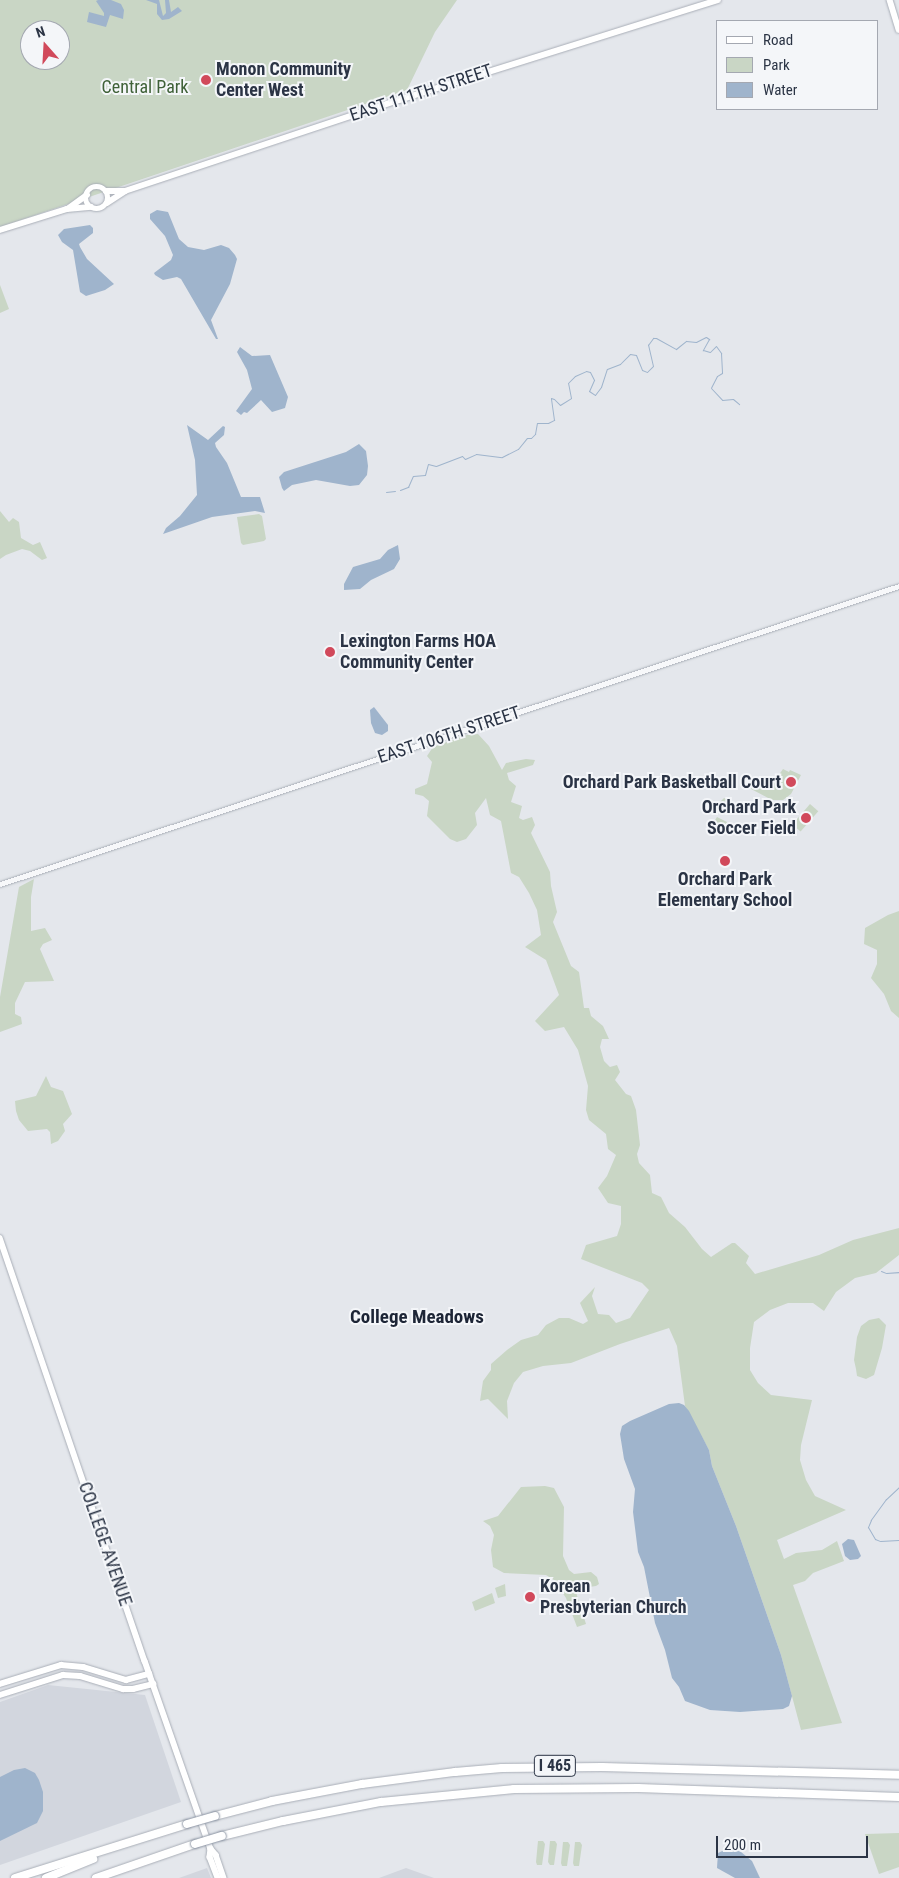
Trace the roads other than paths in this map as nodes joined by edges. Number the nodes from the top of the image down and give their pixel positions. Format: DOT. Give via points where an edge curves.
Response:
graph roads {
  1 [pos="718,0"];
  2 [pos="890,0"];
  3 [pos="899,30"];
  4 [pos="106,191"];
  5 [pos="125,191"];
  6 [pos="87,194"];
  7 [pos="107,203"];
  8 [pos="91,207"];
  9 [pos="67,209"];
  10 [pos="0,230"];
  11 [pos="899,586"];
  12 [pos="0,884"];
  13 [pos="0,1238"];
  14 [pos="149,1674"];
  15 [pos="0,1684"];
  16 [pos="153,1684"];
  17 [pos="0,1695"];
  18 [pos="899,1775"];
  19 [pos="899,1796"];
  20 [pos="138,1840"];
  21 [pos="211,1849"];
  22 [pos="15,1878"];
  23 [pos="46,1878"];
  24 [pos="96,1878"];
  25 [pos="218,1878"];
  26 [pos="224,1878"];
  1 -- 5 [label="main road, EAST 111TH STREET" via="384,104"];
  2 -- 3 [label="main road"];
  4 -- 5 [label="main road, EAST 111TH STREET"];
  4 -- 6 [label="main road" via="94,187"];
  4 -- 7 [label="main road"];
  5 -- 7 [label="main road, EAST 111TH STREET"];
  6 -- 8 [label="main road"];
  6 -- 9 [label="main road"];
  7 -- 8 [label="main road" via="102,208"];
  8 -- 9 [label="main road"];
  9 -- 10 [label="main road"];
  11 -- 12 [label="street, EAST 106TH STREET"];
  13 -- 14 [label="main road, COLLEGE AVENUE"];
  14 -- 15 [label="main road" via="126,1680 83,1667 61,1665"];
  14 -- 16 [label="main road, COLLEGE AVENUE"];
  16 -- 17 [label="main road" via="123,1689 80,1676 61,1675"];
  16 -- 21 [label="main road, COLLEGE AVENUE"];
  18 -- 20 [label="highway, I 465, bridge" via="583,1766 455,1772 362,1784 272,1802"];
  19 -- 24 [label="highway, I 465, bridge" via="638,1788 462,1792 381,1802 283,1820 195,1844"];
  20 -- 22 [label="highway"];
  20 -- 23 [label="highway, I 465"];
  21 -- 25 [label="main road, COLLEGE AVENUE" via="210,1857"];
  21 -- 26 [label="main road, COLLEGE AVENUE"];
}
